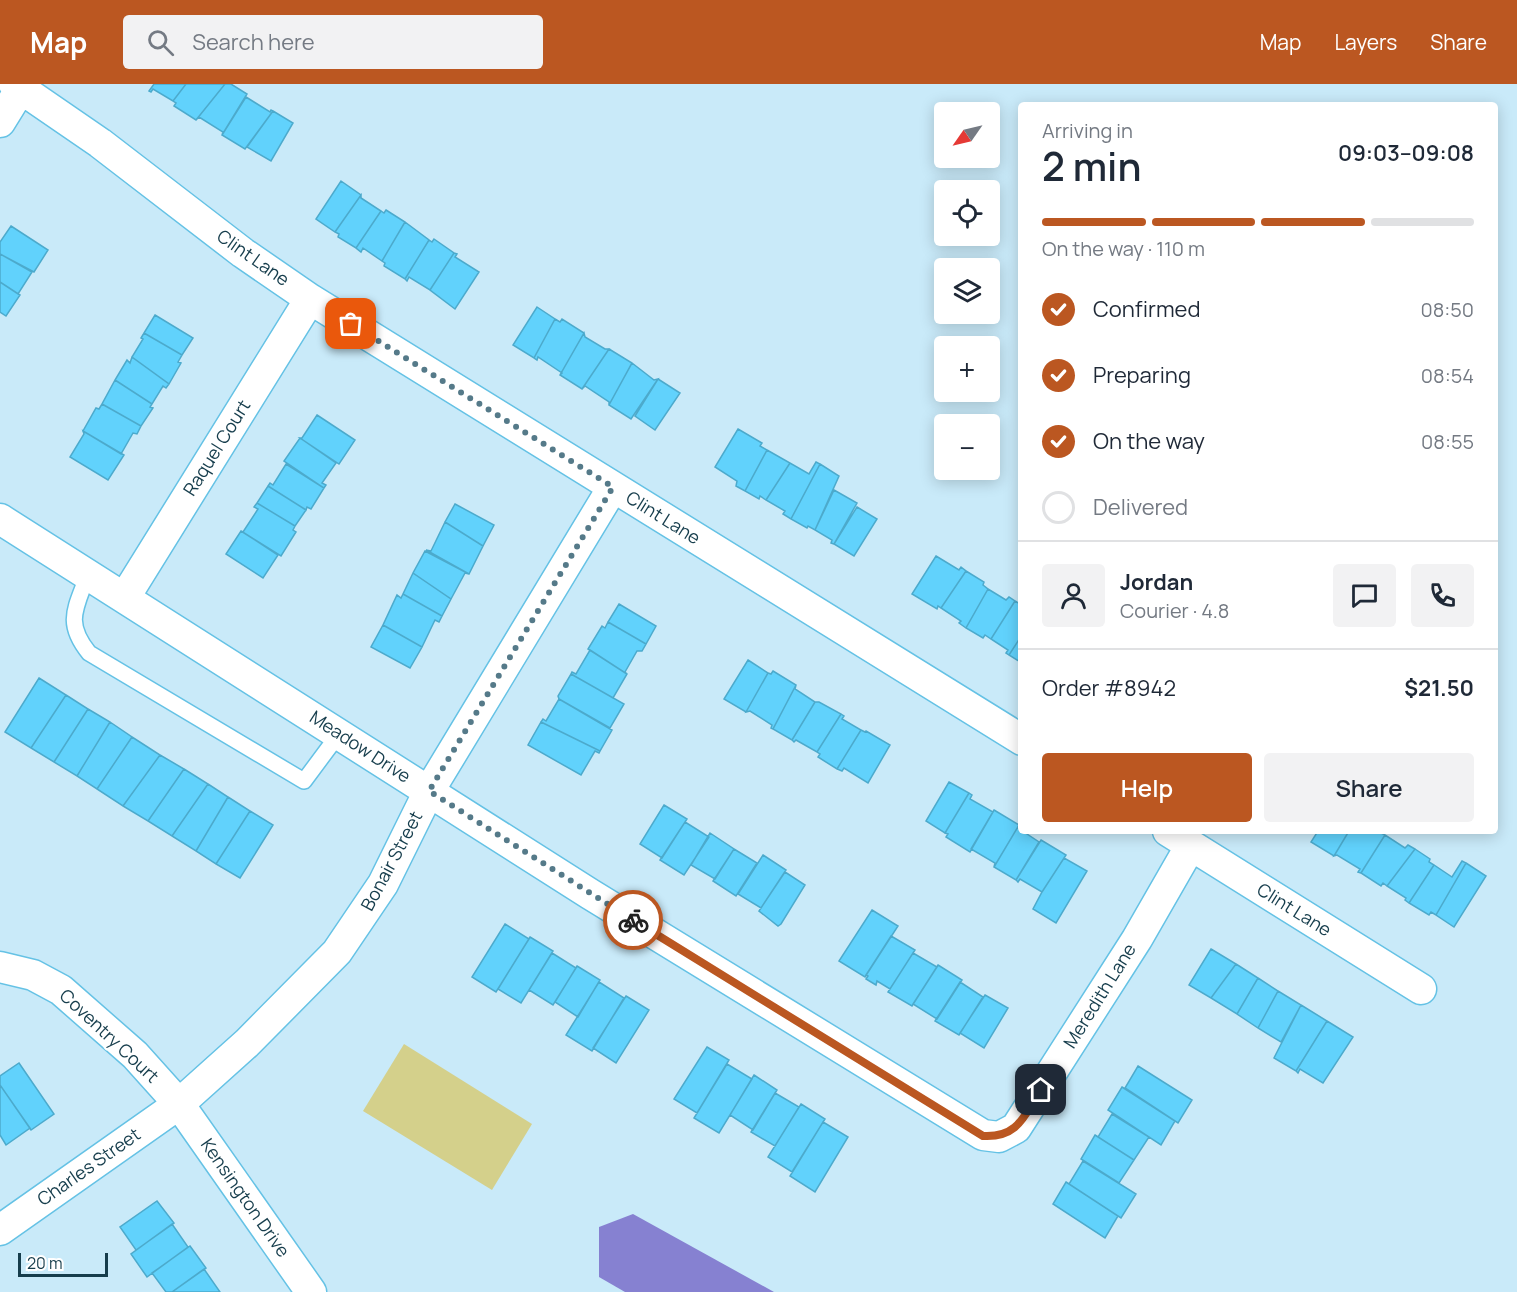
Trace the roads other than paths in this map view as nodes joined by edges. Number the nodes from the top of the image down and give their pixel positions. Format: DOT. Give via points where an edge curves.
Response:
graph roads {
  1 [pos="17,86"];
  2 [pos="0,122"];
  3 [pos="310,299"];
  4 [pos="613,487"];
  5 [pos="0,519"];
  6 [pos="88,574"];
  7 [pos="125,597"];
  8 [pos="339,734"];
  9 [pos="1018,738"];
  10 [pos="429,791"];
  11 [pos="1180,838"];
  12 [pos="0,967"];
  13 [pos="1420,989"];
  14 [pos="178,1104"];
  15 [pos="999,1137"];
  16 [pos="0,1230"];
  17 [pos="311,1292"];
  1 -- 2 [label="street"];
  1 -- 3 [label="street, Clint Lane"];
  3 -- 4 [label="street, Clint Lane"];
  3 -- 7 [label="street, Raquel Court"];
  4 -- 9 [label="street, Clint Lane"];
  4 -- 10 [label="street, Bonair Street"];
  5 -- 6 [label="street, Meadow Drive"];
  6 -- 7 [label="street, Meadow Drive"];
  6 -- 8 [label="lane" via="74,615 77,638 89,652 304,781"];
  7 -- 8 [label="street, Meadow Drive"];
  8 -- 10 [label="street, Meadow Drive"];
  10 -- 14 [label="street, Bonair Street" via="383,884 337,952 248,1043"];
  10 -- 15 [label="street, Meadow Drive" via="973,1132"];
  11 -- 13 [label="street, Clint Lane"];
  11 -- 15 [label="street, Meredith Lane" via="1137,939 1016,1128"];
  12 -- 14 [label="street, Coventry Court" via="33,975 61,990 135,1056"];
  14 -- 16 [label="street, Charles Street"];
  14 -- 17 [label="street, Kensington Drive"];
}
